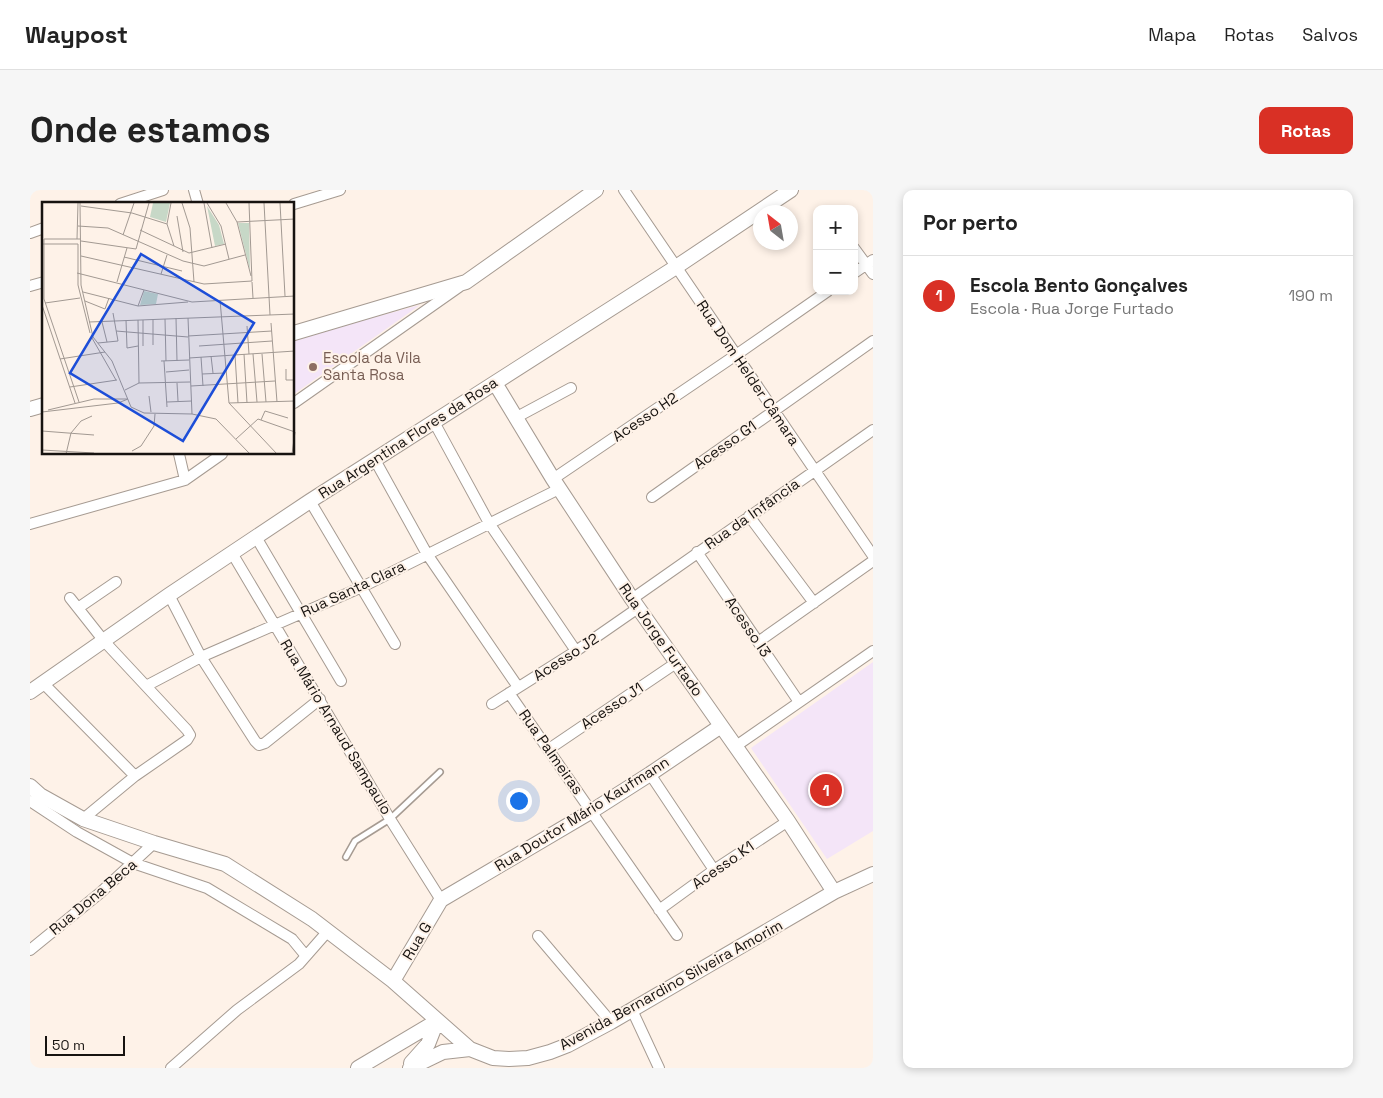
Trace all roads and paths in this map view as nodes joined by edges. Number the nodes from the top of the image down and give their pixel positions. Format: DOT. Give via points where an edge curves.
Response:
graph roads {
  1 [pos="163,190"];
  2 [pos="340,190"];
  3 [pos="596,190"];
  4 [pos="624,190"];
  5 [pos="790,190"];
  6 [pos="126,202"];
  7 [pos="295,204"];
  8 [pos="42,229"];
  9 [pos="30,233"];
  10 [pos="856,250"];
  11 [pos="870,262"];
  12 [pos="676,267"];
  13 [pos="858,270"];
  14 [pos="873,274"];
  15 [pos="466,282"];
  16 [pos="822,295"];
  17 [pos="295,333"];
  18 [pos="873,342"];
  19 [pos="736,355"];
  20 [pos="495,383"];
  21 [pos="571,388"];
  22 [pos="295,402"];
  23 [pos="774,411"];
  24 [pos="517,417"];
  25 [pos="434,422"];
  26 [pos="873,430"];
  27 [pos="179,455"];
  28 [pos="221,455"];
  29 [pos="375,460"];
  30 [pos="815,470"];
  31 [pos="185,480"];
  32 [pos="556,484"];
  33 [pos="652,497"];
  34 [pos="310,501"];
  35 [pos="750,516"];
  36 [pos="488,523"];
  37 [pos="30,524"];
  38 [pos="256,537"];
  39 [pos="697,552"];
  40 [pos="232,553"];
  41 [pos="427,554"];
  42 [pos="873,556"];
  43 [pos="873,561"];
  44 [pos="116,582"];
  45 [pos="362,587"];
  46 [pos="169,595"];
  47 [pos="70,598"];
  48 [pos="635,603"];
  49 [pos="814,603"];
  50 [pos="78,608"];
  51 [pos="302,614"];
  52 [pos="276,625"];
  53 [pos="104,641"];
  54 [pos="758,642"];
  55 [pos="395,644"];
  56 [pos="576,651"];
  57 [pos="873,651"];
  58 [pos="201,657"];
  59 [pos="676,662"];
  60 [pos="341,681"];
  61 [pos="43,683"];
  62 [pos="146,686"];
  63 [pos="514,690"];
  64 [pos="30,692"];
  65 [pos="320,699"];
  66 [pos="799,702"];
  67 [pos="492,704"];
  68 [pos="721,726"];
  69 [pos="736,746"];
  70 [pos="549,749"];
  71 [pos="440,772"];
  72 [pos="650,774"];
  73 [pos="136,776"];
  74 [pos="30,786"];
  75 [pos="30,801"];
  76 [pos="592,811"];
  77 [pos="82,818"];
  78 [pos="390,818"];
  79 [pos="788,820"];
  80 [pos="154,843"];
  81 [pos="346,857"];
  82 [pos="133,863"];
  83 [pos="714,870"];
  84 [pos="873,874"];
  85 [pos="834,892"];
  86 [pos="441,900"];
  87 [pos="659,910"];
  88 [pos="328,931"];
  89 [pos="677,935"];
  90 [pos="538,936"];
  91 [pos="30,950"];
  92 [pos="306,956"];
  93 [pos="393,981"];
  94 [pos="415,1001"];
  95 [pos="632,1010"];
  96 [pos="437,1021"];
  97 [pos="611,1022"];
  98 [pos="408,1038"];
  99 [pos="470,1049"];
  100 [pos="171,1068"];
  101 [pos="358,1068"];
  102 [pos="405,1068"];
  103 [pos="410,1068"];
  104 [pos="659,1068"];
  1 -- 6 [label="street"];
  2 -- 7 [label="street"];
  3 -- 15 [label="street"];
  4 -- 12 [label="street, Rua Dom Helder Câmara"];
  5 -- 12 [label="street, Rua Argentina Flores da Rosa"];
  8 -- 9 [label="street"];
  10 -- 11 [label="street"];
  11 -- 13 [label="street"];
  11 -- 14 [label="street"];
  12 -- 19 [label="street, Rua Dom Helder Câmara"];
  12 -- 20 [label="street, Rua Argentina Flores da Rosa"];
  15 -- 17 [label="street"];
  15 -- 22 [label="street"];
  16 -- 19 [label="street, Acesso H2"];
  18 -- 23 [label="street, Acesso G1"];
  19 -- 23 [label="street, Rua Dom Helder Câmara"];
  19 -- 32 [label="street, Acesso H2"];
  20 -- 24 [label="street, Rua Jorge Furtado"];
  20 -- 25 [label="street, Rua Argentina Flores da Rosa"];
  21 -- 24 [label="street"];
  23 -- 30 [label="street, Rua Dom Helder Câmara"];
  23 -- 33 [label="street, Acesso G1"];
  24 -- 32 [label="street, Rua Jorge Furtado"];
  25 -- 29 [label="street, Rua Argentina Flores da Rosa"];
  25 -- 36 [label="street"];
  26 -- 30 [label="street, Rua da Infância"];
  27 -- 31 [label="street"];
  28 -- 31 [label="street"];
  29 -- 34 [label="street, Rua Argentina Flores da Rosa"];
  29 -- 41 [label="street, Rua Palmeiras"];
  30 -- 35 [label="street, Rua da Infância"];
  30 -- 42 [label="street, Rua Dom Helder Câmara"];
  31 -- 37 [label="street"];
  32 -- 36 [label="street, Rua Santa Clara"];
  32 -- 48 [label="street, Rua Jorge Furtado"];
  34 -- 38 [label="street, Rua Argentina Flores da Rosa"];
  34 -- 45 [label="street"];
  35 -- 39 [label="street, Rua da Infância"];
  35 -- 49 [label="street"];
  36 -- 41 [label="street, Rua Santa Clara"];
  36 -- 56 [label="street"];
  38 -- 40 [label="street, Rua Argentina Flores da Rosa"];
  38 -- 51 [label="street"];
  39 -- 48 [label="street, Rua da Infância"];
  39 -- 54 [label="street, Acesso I3"];
  40 -- 46 [label="street, Rua Argentina Flores da Rosa"];
  40 -- 52 [label="street, Rua Mário Arnaud Sampaulo"];
  41 -- 45 [label="street, Rua Santa Clara"];
  41 -- 63 [label="street, Rua Palmeiras"];
  43 -- 49 [label="street"];
  44 -- 50 [label="street"];
  45 -- 51 [label="street, Rua Santa Clara"];
  45 -- 55 [label="street"];
  46 -- 53 [label="street, Rua Argentina Flores da Rosa"];
  46 -- 58 [label="street"];
  47 -- 50 [label="street"];
  48 -- 56 [label="street, Acesso J2"];
  48 -- 59 [label="street, Rua Jorge Furtado"];
  49 -- 54 [label="street"];
  50 -- 53 [label="street"];
  51 -- 52 [label="street, Rua Santa Clara"];
  51 -- 60 [label="street"];
  52 -- 58 [label="street, Rua Santa Clara"];
  52 -- 65 [label="street, Rua Mário Arnaud Sampaulo"];
  53 -- 61 [label="street, Rua Argentina Flores da Rosa"];
  53 -- 62 [label="street"];
  54 -- 66 [label="street, Acesso I3"];
  56 -- 63 [label="street, Acesso J2"];
  57 -- 66 [label="street"];
  58 -- 62 [label="street, Rua Santa Clara"];
  58 -- 65 [label="street" via="259,745"];
  59 -- 68 [label="street, Rua Jorge Furtado"];
  59 -- 70 [label="street, Acesso J1"];
  61 -- 64 [label="street, Rua Argentina Flores da Rosa"];
  61 -- 73 [label="street"];
  62 -- 73 [label="street" via="190,735"];
  63 -- 67 [label="street, Acesso J2"];
  63 -- 70 [label="street, Rua Palmeiras"];
  65 -- 78 [label="street, Rua Mário Arnaud Sampaulo"];
  66 -- 69 [label="street"];
  68 -- 69 [label="street, Rua Jorge Furtado"];
  68 -- 72 [label="street, Rua Doutor Mário Kaufmann"];
  69 -- 79 [label="street, Rua Jorge Furtado"];
  70 -- 76 [label="street, Rua Palmeiras"];
  71 -- 78 [label="lane"];
  72 -- 76 [label="street, Rua Doutor Mário Kaufmann"];
  72 -- 83 [label="street"];
  73 -- 77 [label="street"];
  74 -- 77 [label="street, Avenida Bernardino Silveira Amorim"];
  75 -- 82 [label="street" via="76,832"];
  76 -- 86 [label="street, Rua Doutor Mário Kaufmann"];
  76 -- 87 [label="street, Rua Palmeiras"];
  77 -- 80 [label="street, Avenida Bernardino Silveira Amorim"];
  78 -- 81 [label="lane" via="355,841"];
  78 -- 86 [label="street, Rua Mário Arnaud Sampaulo"];
  79 -- 83 [label="street, Acesso K1"];
  79 -- 85 [label="street, Rua Jorge Furtado"];
  80 -- 82 [label="street, Rua Dona Beca"];
  80 -- 88 [label="street, Avenida Bernardino Silveira Amorim" via="225,864"];
  82 -- 91 [label="street, Rua Dona Beca"];
  82 -- 92 [label="street" via="207,888 292,939"];
  83 -- 87 [label="street, Acesso K1"];
  84 -- 85 [label="street, Avenida Bernardino Silveira Amorim"];
  85 -- 95 [label="street, Avenida Bernardino Silveira Amorim"];
  86 -- 93 [label="street, Rua G"];
  87 -- 89 [label="street, Rua Palmeiras"];
  88 -- 92 [label="street"];
  88 -- 93 [label="street, Avenida Bernardino Silveira Amorim"];
  90 -- 97 [label="street"];
  92 -- 100 [label="street"];
  93 -- 94 [label="street, Avenida Bernardino Silveira Amorim"];
  94 -- 96 [label="street, Avenida Bernardino Silveira Amorim"];
  94 -- 98 [label="street" via="418,1012"];
  95 -- 97 [label="street, Avenida Bernardino Silveira Amorim"];
  95 -- 104 [label="street"];
  96 -- 98 [label="street"];
  96 -- 99 [label="street, Avenida Bernardino Silveira Amorim"];
  96 -- 102 [label="street" via="428,1044"];
  97 -- 99 [label="street, Avenida Bernardino Silveira Amorim" via="568,1045 528,1058 493,1058"];
  98 -- 101 [label="street"];
  99 -- 103 [label="street" via="444,1052"];
}
